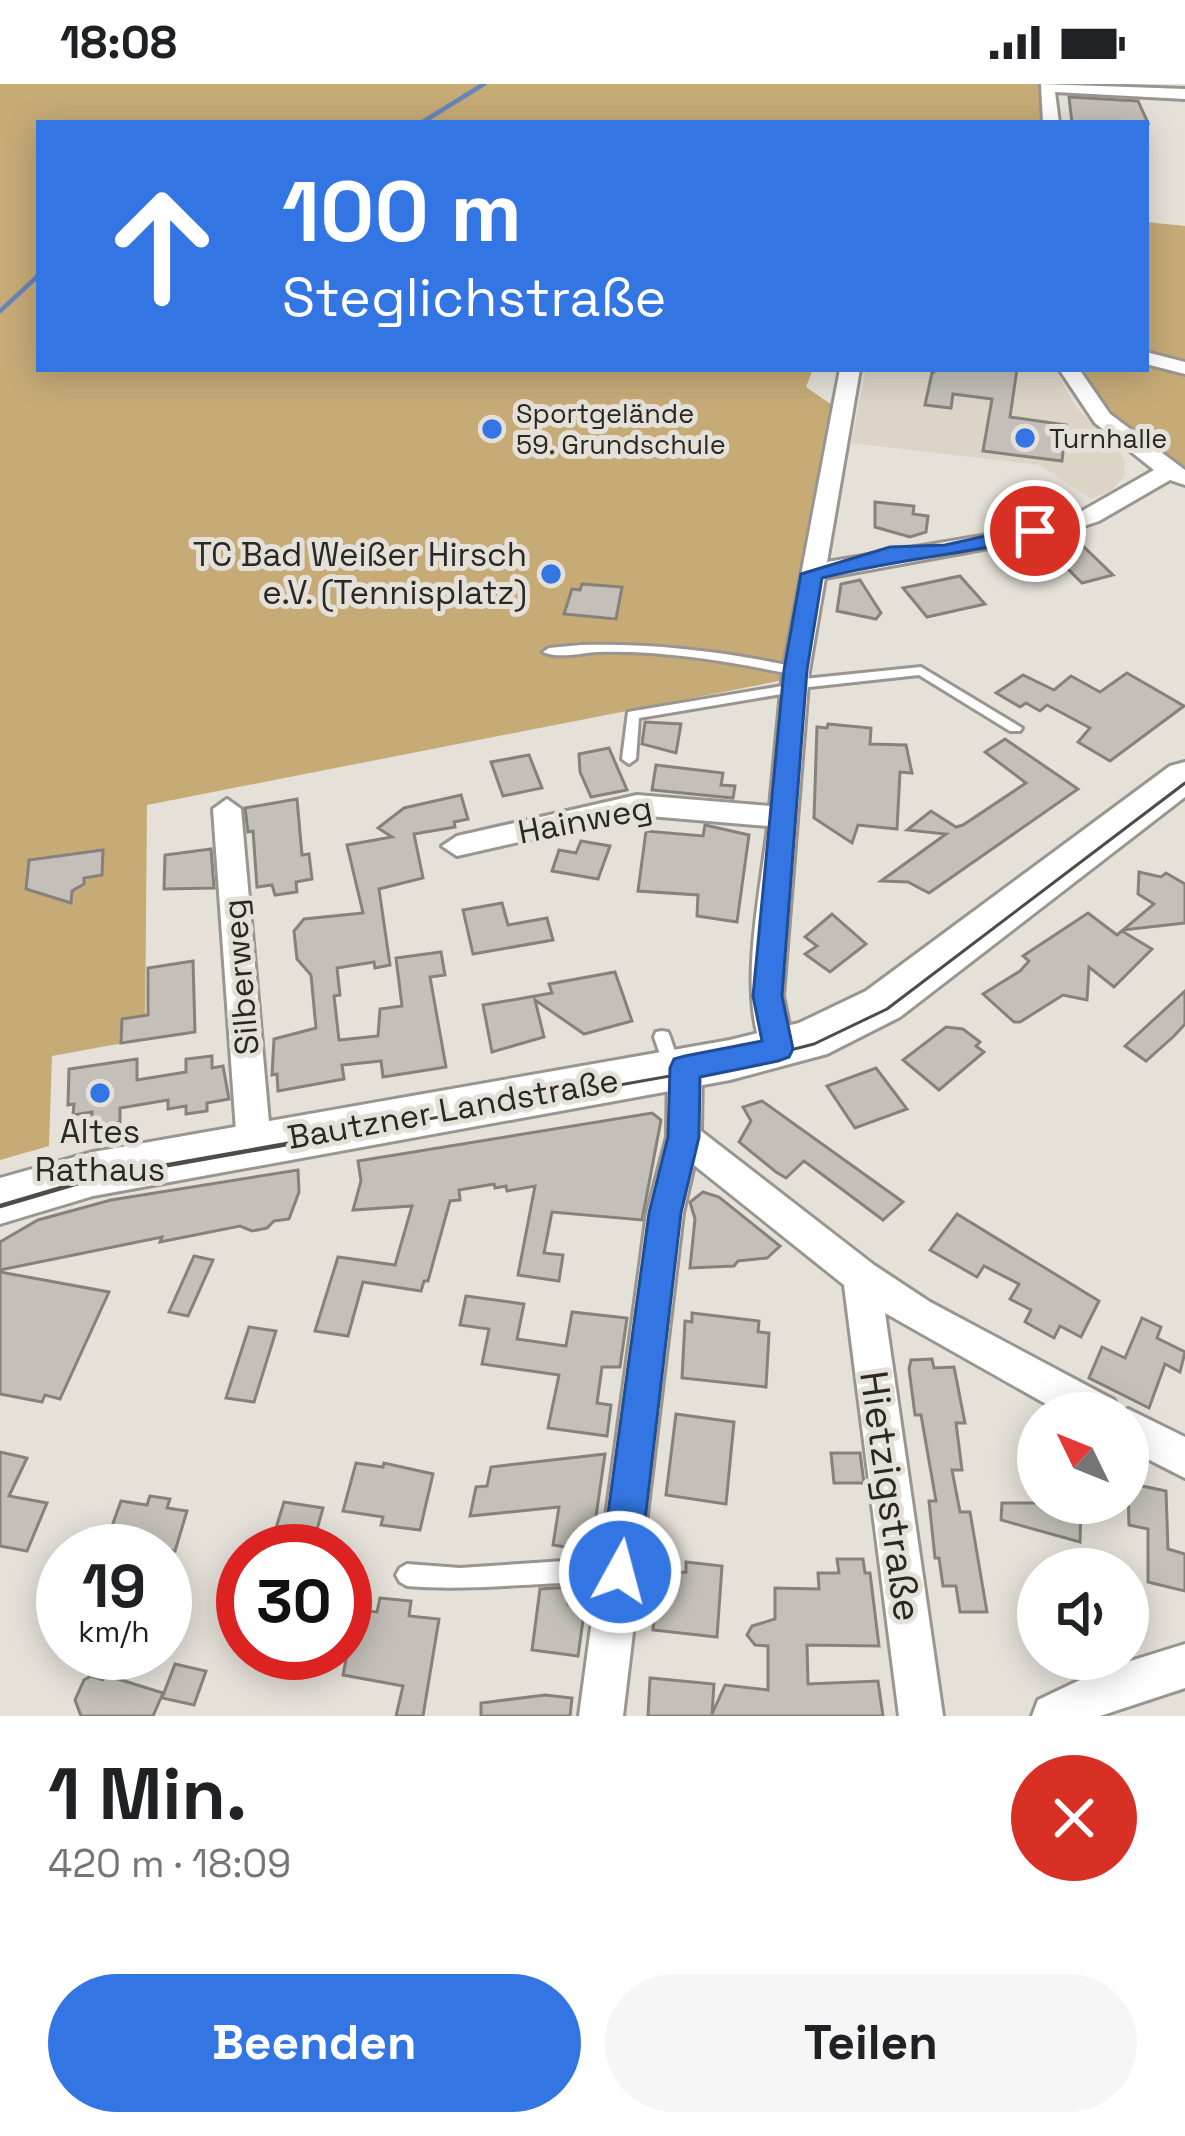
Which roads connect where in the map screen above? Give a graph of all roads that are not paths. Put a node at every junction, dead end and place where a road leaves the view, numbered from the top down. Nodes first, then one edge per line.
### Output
1 (1047, 87) edge
2 (1185, 94) edge
3 (1051, 120) edge
4 (1149, 359) edge
5 (1185, 368) edge
6 (849, 372) edge
7 (1071, 372) edge
8 (1177, 475) edge
9 (812, 574) junction
10 (549, 652) dead end
11 (795, 681) junction
12 (1015, 728) dead end
13 (629, 759) dead end
14 (1185, 776) edge
15 (227, 809) dead end
16 (785, 817) junction
17 (457, 846) dead end
18 (778, 1049) junction
19 (674, 1058) junction
20 (684, 1137) junction
21 (254, 1144) junction
22 (0, 1201) edge
23 (861, 1276) junction
24 (1061, 1392) edge
25 (1149, 1439) edge
26 (1185, 1458) edge
27 (620, 1572) junction
28 (407, 1575) dead end
29 (1185, 1666) edge
30 (601, 1716) edge
31 (921, 1716) edge
32 (1054, 1716) edge

1 - 2 street
1 - 3 street
4 - 5 street
6 - 9 street
7 - 8 street
8 - 9 street
9 - 11 street
10 - 11 lane
11 - 12 lane
11 - 13 lane
11 - 16 street
14 - 18 main road, Bautzner Landstraße
15 - 21 street, Silberweg
16 - 17 street, Hainweg
16 - 18 street
18 - 19 main road, Bautzner Landstraße
19 - 20 street
19 - 21 main road, Bautzner Landstraße
20 - 23 street
20 - 27 street
21 - 22 main road, Bautzner Landstraße
23 - 24 street
23 - 31 street, Hietzigstraße
25 - 26 street
27 - 28 lane
27 - 30 street
29 - 32 street

